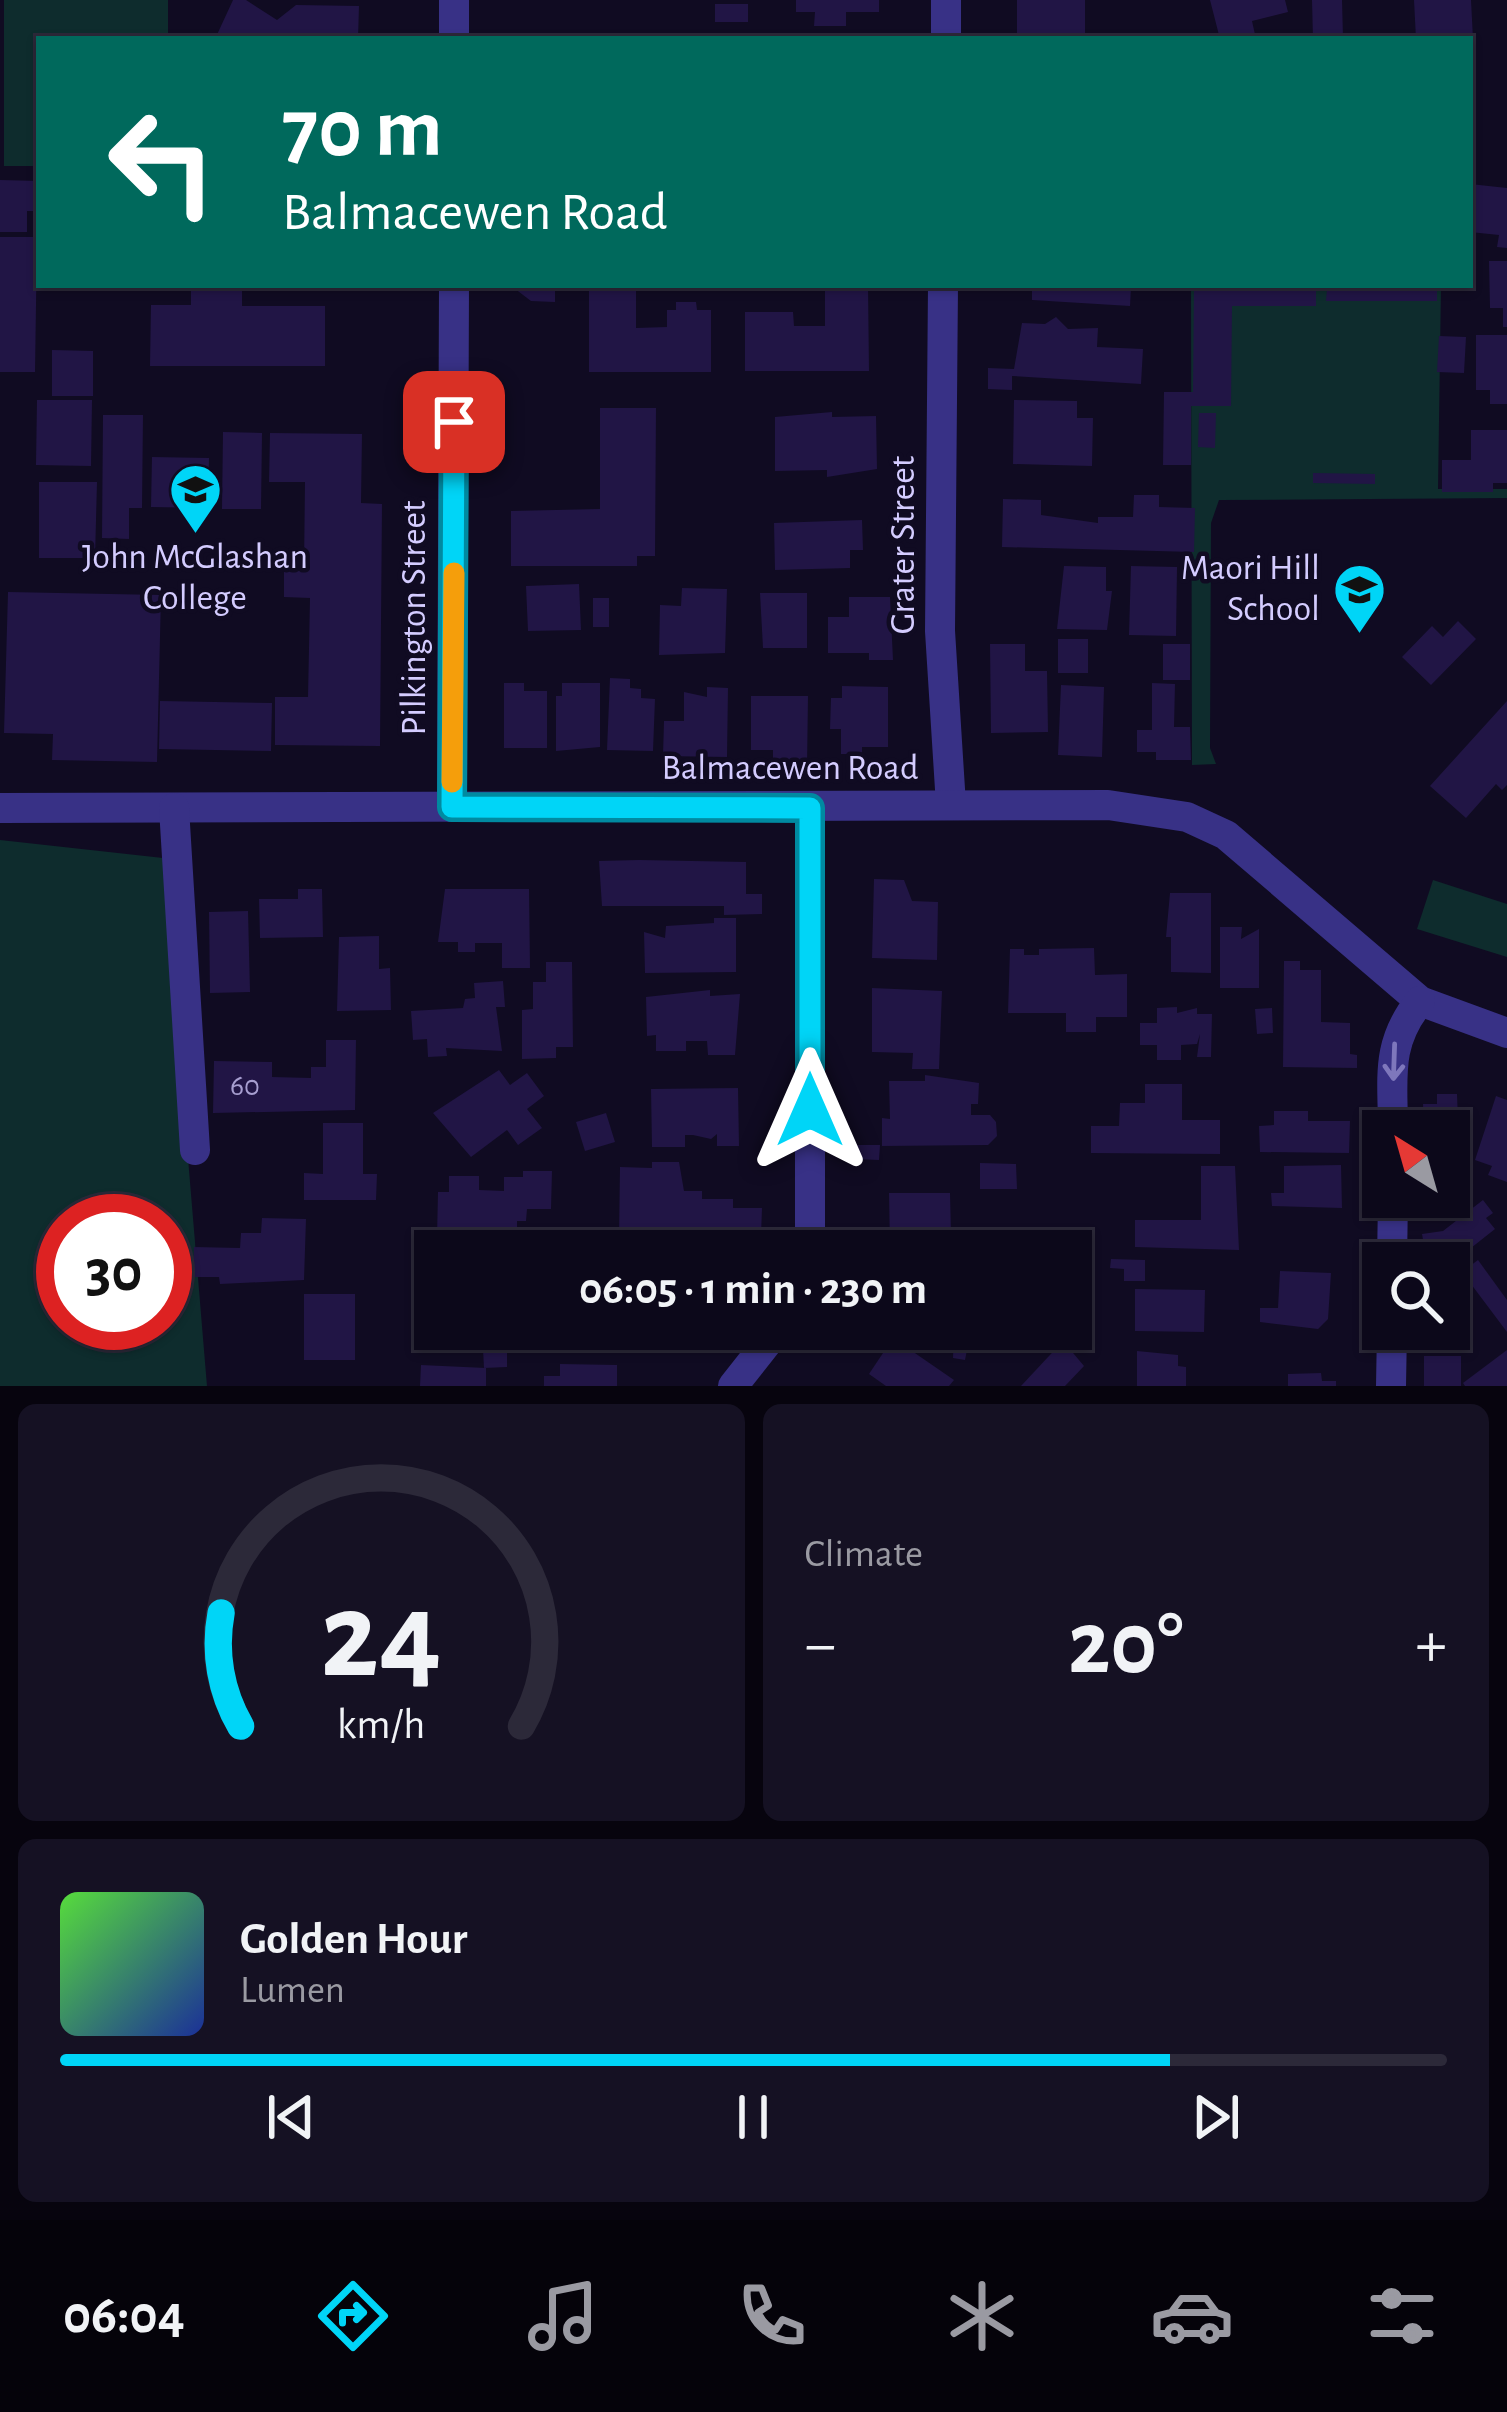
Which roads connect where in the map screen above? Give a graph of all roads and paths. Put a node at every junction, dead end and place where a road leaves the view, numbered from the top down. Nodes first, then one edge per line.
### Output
1 (454, 0) edge
2 (946, 0) edge
3 (454, 36) edge
4 (946, 36) edge
5 (454, 288) edge
6 (943, 288) edge
7 (952, 806) junction
8 (452, 807) junction
9 (0, 808) edge
10 (174, 808) junction
11 (810, 808) junction
12 (1420, 1001) junction
13 (1507, 1033) edge
14 (1393, 1110) edge
15 (195, 1150) dead end
16 (810, 1230) edge
17 (762, 1350) edge
18 (1392, 1350) edge
19 (734, 1386) edge
20 (1391, 1386) edge

1 - 3 street
2 - 4 street
5 - 8 street, Pilkington Street
6 - 7 street, Grater Street
7 - 11 street, Balmacewen Road
7 - 12 street, Balmacewen Road
8 - 10 street, Balmacewen Road
8 - 11 street, Balmacewen Road
9 - 10 street, Balmacewen Road
10 - 15 street
11 - 16 street
12 - 13 street, Balmacewen Road
12 -> 14 street
17 - 19 street
18 - 20 street

